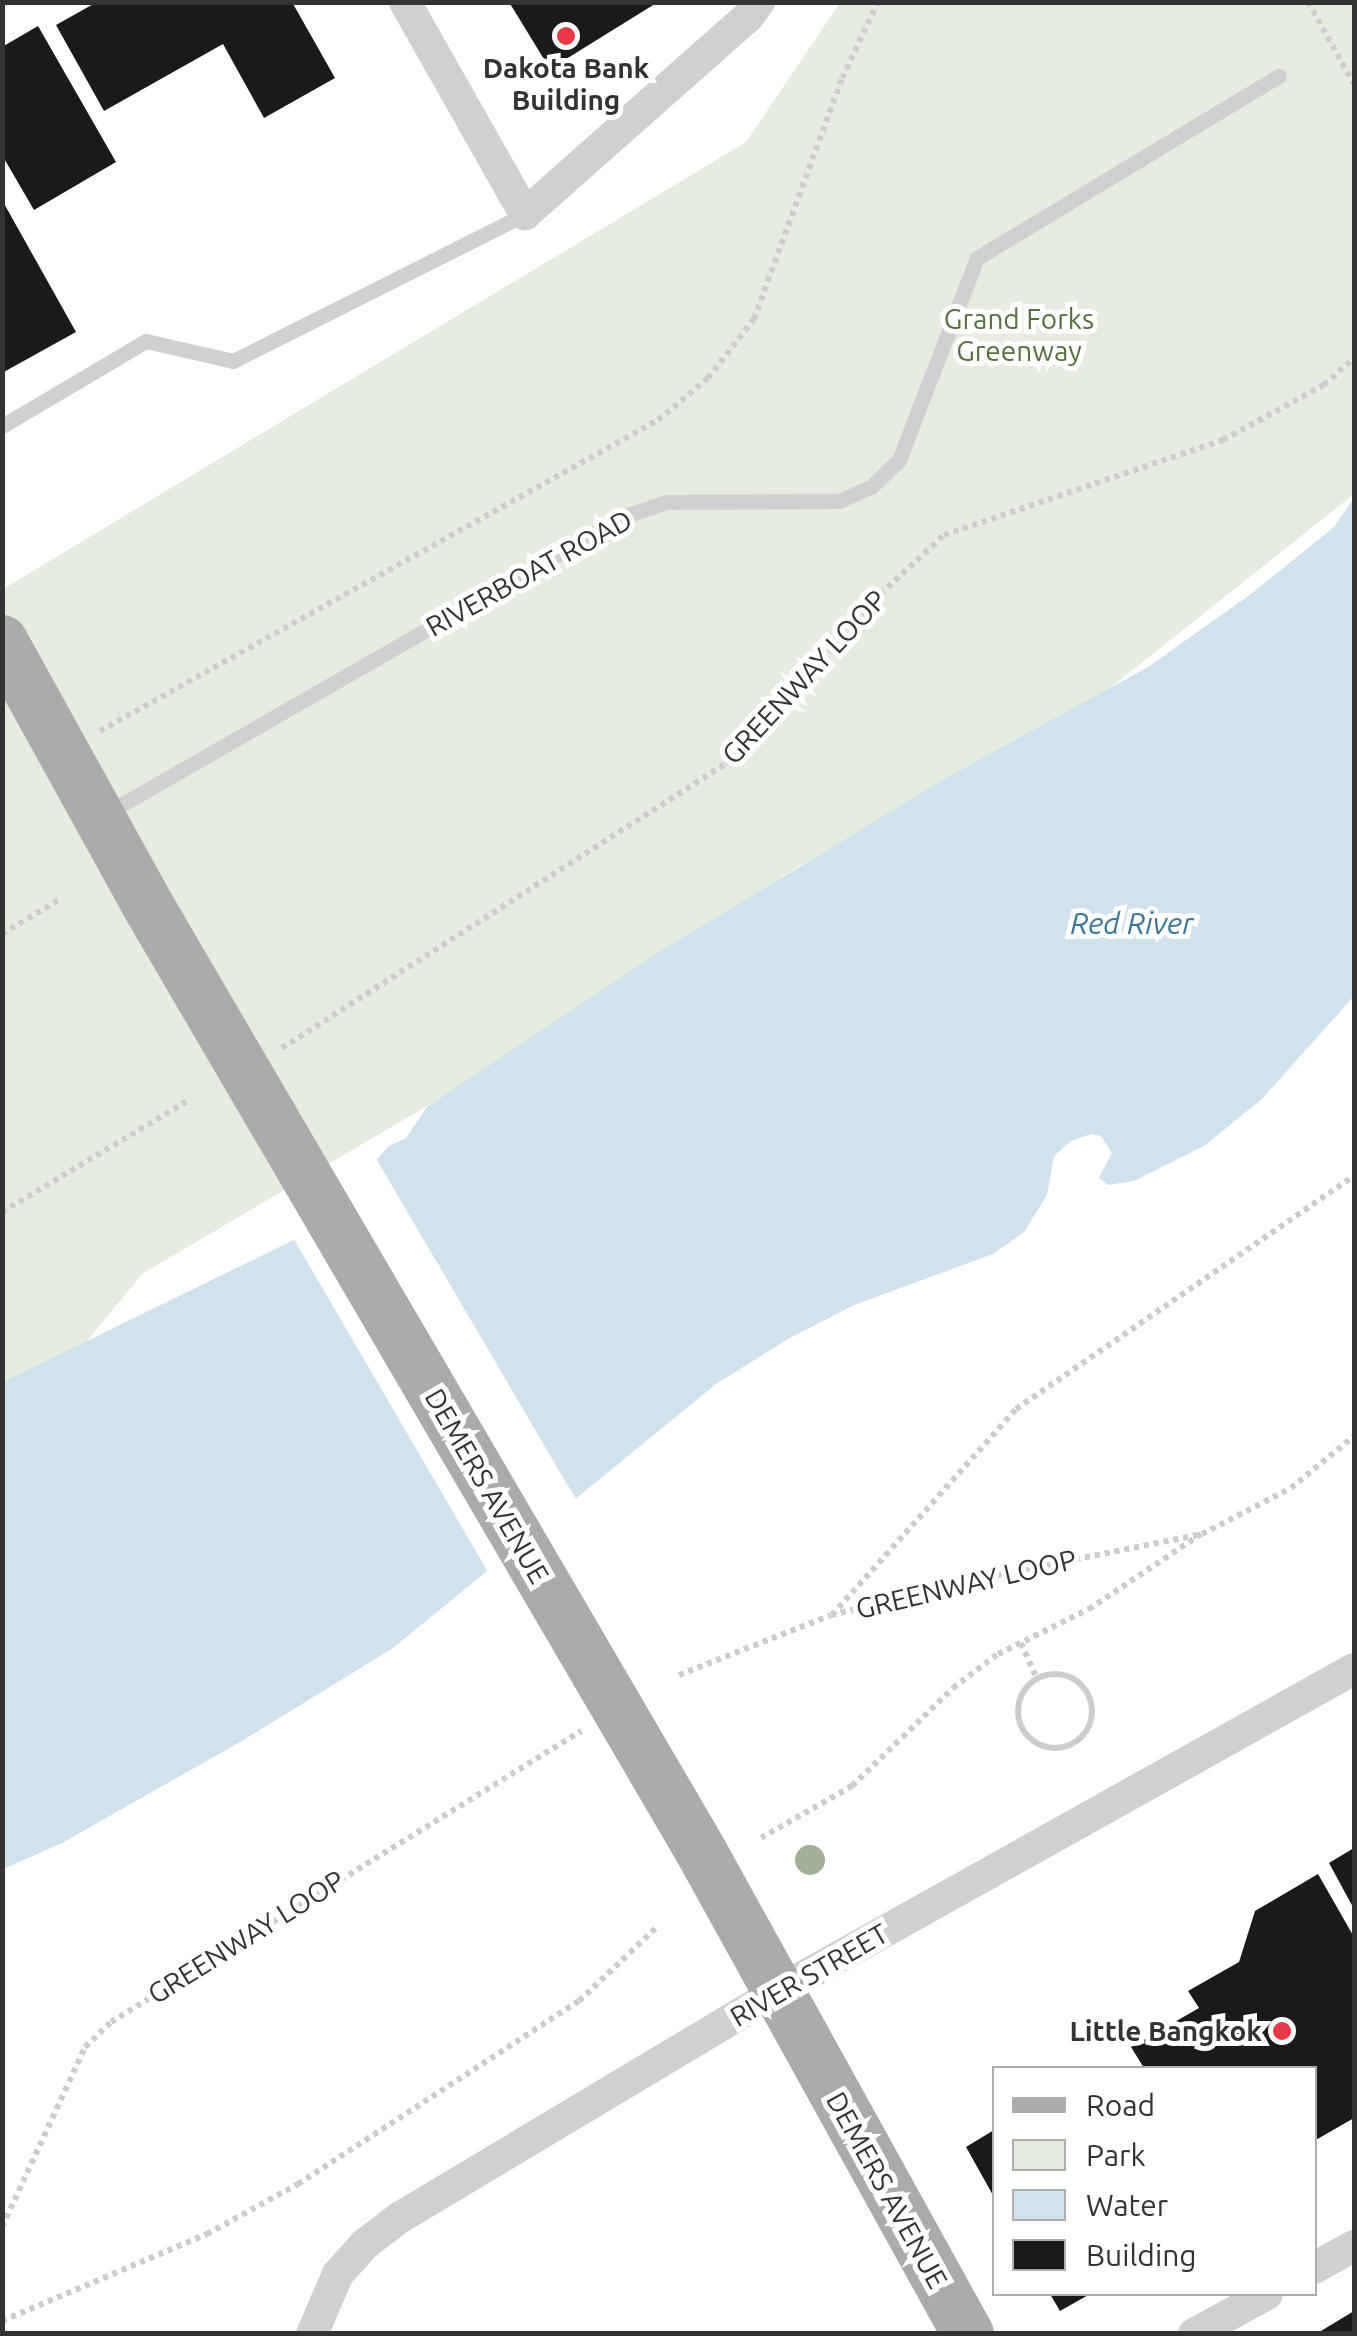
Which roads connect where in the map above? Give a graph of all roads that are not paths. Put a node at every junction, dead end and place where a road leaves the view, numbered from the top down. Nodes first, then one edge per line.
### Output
1 (404, 2) edge
2 (759, 2) edge
3 (1279, 76) dead end
4 (524, 214) junction
5 (2, 426) edge
6 (2, 641) edge
7 (102, 816) junction
8 (1354, 1669) edge
9 (776, 1992) junction
10 (1354, 2246) edge
11 (1317, 2266) edge
12 (1263, 2296) edge
13 (312, 2334) edge
14 (968, 2334) edge
15 (1194, 2334) edge

1 - 4 street
2 - 4 street
3 - 7 lane, RIVERBOAT ROAD
4 - 5 lane
6 - 7 main road, DEMERS AVENUE
7 - 9 main road, DEMERS AVENUE, bridge
8 - 9 street, RIVER STREET
9 - 13 street, RIVER STREET
9 - 14 main road, DEMERS AVENUE
10 - 11 street
12 - 15 street

